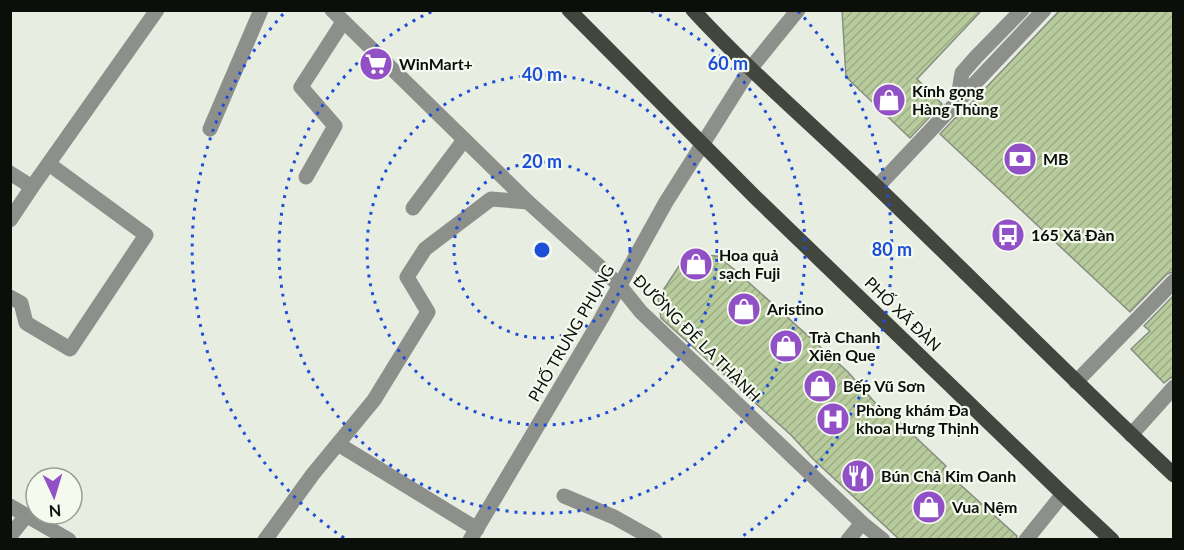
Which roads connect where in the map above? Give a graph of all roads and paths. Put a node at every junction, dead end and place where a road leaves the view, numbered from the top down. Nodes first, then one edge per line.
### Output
1 (157, 10) edge
2 (261, 10) edge
3 (332, 10) edge
4 (569, 10) edge
5 (693, 10) edge
6 (798, 10) edge
7 (1022, 10) edge
8 (1044, 10) edge
9 (343, 22) junction
10 (750, 69) junction
11 (957, 104) junction
12 (210, 129) dead end
13 (464, 140) junction
14 (703, 144) junction
15 (49, 164) junction
16 (10, 173) edge
17 (306, 177) dead end
18 (32, 187) junction
19 (877, 187) junction
20 (528, 202) junction
21 (413, 208) dead end
22 (10, 220) edge
23 (1173, 280) edge
24 (620, 286) junction
25 (10, 297) edge
26 (1076, 382) junction
27 (1173, 387) edge
28 (1131, 435) junction
29 (338, 444) junction
30 (1173, 475) edge
31 (1063, 494) junction
32 (564, 496) dead end
33 (10, 506) edge
34 (24, 515) edge
35 (24, 518) edge
36 (862, 522) junction
37 (44, 526) edge
38 (474, 534) edge
39 (10, 536) edge
40 (69, 540) edge
41 (265, 540) edge
42 (655, 540) edge
43 (848, 540) edge
44 (883, 540) edge
45 (1026, 540) edge
46 (1112, 540) edge

1 - 15 street
2 - 12 street
3 - 9 street, ĐƯỜNG ĐÊ LA THÀNH
4 - 14 main road, PHỐ XÃ ĐÀN
5 - 10 main road
6 - 10 street, PHỐ TRUNG PHỤNG
7 - 11 street
8 - 11 street
9 - 13 street, ĐƯỜNG ĐÊ LA THÀNH
9 - 17 street
10 - 14 street, PHỐ TRUNG PHỤNG
10 - 19 main road
11 - 19 street
13 - 20 street, ĐƯỜNG ĐÊ LA THÀNH
13 - 21 street
14 - 24 street, PHỐ TRUNG PHỤNG
14 - 31 main road, PHỐ XÃ ĐÀN
15 - 18 street
15 - 25 street
16 - 18 street
18 - 22 street
19 - 26 main road
20 - 24 street, ĐƯỜNG ĐÊ LA THÀNH
20 - 29 street
23 - 26 street
24 - 36 street, ĐƯỜNG ĐÊ LA THÀNH
24 - 38 street, PHỐ TRUNG PHỤNG
26 - 28 main road
27 - 28 street
28 - 30 main road
29 - 38 street
29 - 41 street
31 - 45 street
31 - 46 main road, PHỐ XÃ ĐÀN
32 - 42 street
33 - 34 street
35 - 39 street
36 - 43 street
36 - 44 street, ĐƯỜNG ĐÊ LA THÀNH
37 - 40 street

